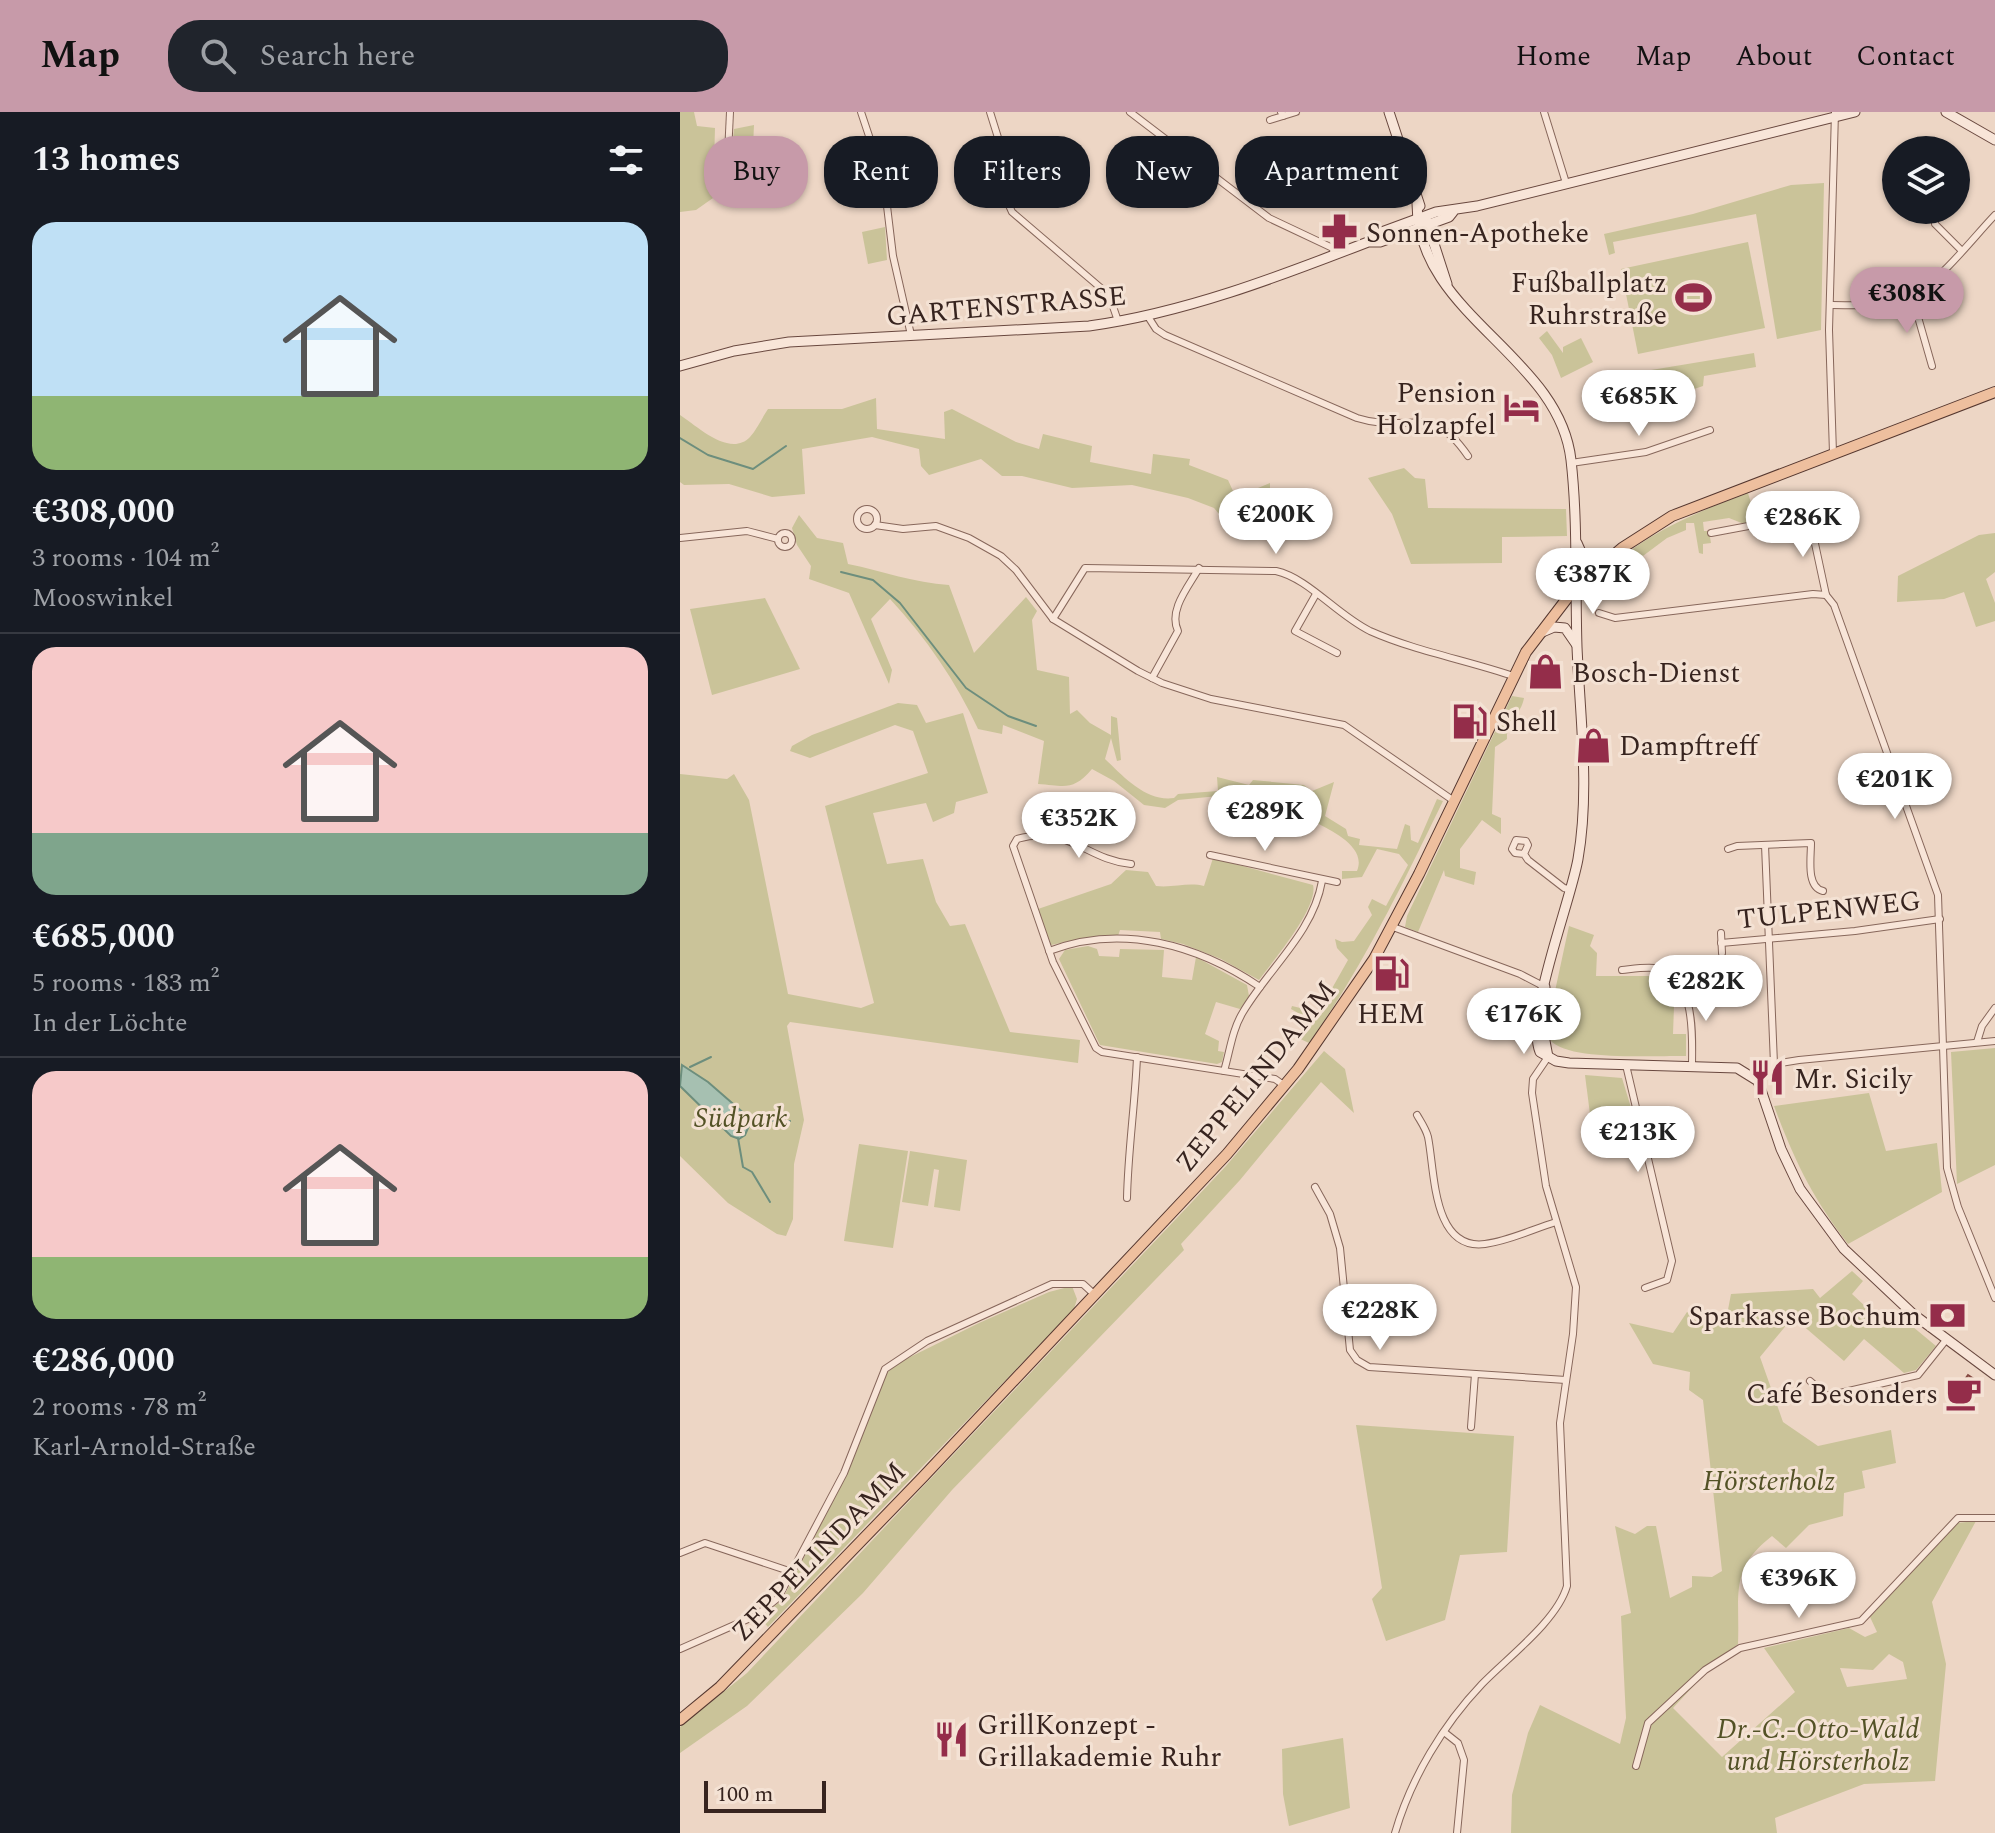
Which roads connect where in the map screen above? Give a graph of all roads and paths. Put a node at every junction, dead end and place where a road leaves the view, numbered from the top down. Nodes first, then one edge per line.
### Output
1 (730, 112) edge
2 (861, 112) edge
3 (990, 112) edge
4 (1130, 112) edge
5 (1296, 112) edge
6 (1389, 112) edge
7 (1544, 112) edge
8 (1855, 112) edge
9 (1946, 112) edge
10 (1282, 114) edge
11 (1835, 114) edge
12 (1270, 120) dead end
13 (729, 136) edge
14 (1995, 140) edge
15 (1566, 183) junction
16 (1995, 215) edge
17 (1422, 221) junction
18 (1935, 224) edge
19 (1316, 241) junction
20 (1961, 250) junction
21 (1341, 252) junction
22 (1318, 261) junction
23 (1912, 296) junction
24 (1832, 305) junction
25 (1147, 315) junction
26 (1118, 321) junction
27 (911, 335) junction
28 (680, 366) edge
29 (1932, 366) dead end
30 (1995, 392) edge
31 (1710, 430) dead end
32 (1833, 453) junction
33 (1468, 456) dead end
34 (1571, 463) junction
35 (875, 525) dead end
36 (1711, 533) dead end
37 (680, 538) edge
38 (778, 539) dead end
39 (1575, 540) junction
40 (1614, 555) junction
41 (1199, 568) junction
42 (1575, 588) junction
43 (1316, 594) junction
44 (1826, 595) junction
45 (1599, 613) dead end
46 (1053, 619) junction
47 (1537, 634) junction
48 (1577, 646) junction
49 (1337, 653) dead end
50 (1513, 676) junction
51 (1152, 678) junction
52 (1454, 801) junction
53 (1765, 845) junction
54 (1728, 849) dead end
55 (1524, 854) dead end
56 (1210, 855) dead end
57 (1131, 864) dead end
58 (1322, 881) junction
59 (1337, 882) dead end
60 (1571, 890) junction
61 (1823, 891) dead end
62 (1940, 919) junction
63 (1393, 927) junction
64 (1721, 933) dead end
65 (1769, 940) junction
66 (1721, 943) junction
67 (1049, 951) junction
68 (1722, 953) dead end
69 (1622, 970) dead end
70 (1260, 987) junction
71 (1545, 987) junction
72 (1995, 1008) edge
73 (1995, 1041) edge
74 (1977, 1042) junction
75 (1943, 1045) junction
76 (1137, 1057) junction
77 (1548, 1057) junction
78 (1774, 1064) junction
79 (1626, 1065) junction
80 (1692, 1067) junction
81 (1224, 1071) junction
82 (1753, 1075) junction
83 (1285, 1086) junction
84 (1417, 1115) dead end
85 (1315, 1187) dead end
86 (1127, 1198) dead end
87 (1556, 1222) junction
88 (1645, 1288) dead end
89 (1095, 1295) junction
90 (1995, 1298) edge
91 (1946, 1340) junction
92 (1475, 1374) junction
93 (1995, 1375) edge
94 (1566, 1380) junction
95 (1810, 1381) dead end
96 (1471, 1427) dead end
97 (1995, 1518) edge
98 (680, 1553) edge
99 (792, 1572) junction
100 (680, 1649) edge
101 (680, 1720) edge
102 (1444, 1732) junction
103 (1636, 1766) dead end
104 (1395, 1833) edge
105 (1457, 1833) edge

1 - 13 street
2 - 27 street
3 - 26 street
4 - 19 street
5 - 10 street
6 - 17 street
7 - 15 street
8 - 11 street, GARTENSTRASSE
9 - 14 street
10 - 12 street
11 - 15 street, GARTENSTRASSE
11 - 24 street
15 - 17 street, GARTENSTRASSE
16 - 20 street
17 - 21 street, GARTENSTRASSE
17 - 34 street
18 - 20 street
19 - 21 street
19 - 22 street
20 - 23 street
21 - 22 street, GARTENSTRASSE
22 - 25 street, GARTENSTRASSE
23 - 24 street
23 - 29 street
24 - 32 street
25 - 26 street, GARTENSTRASSE
25 - 33 street
26 - 27 street, GARTENSTRASSE
27 - 28 street, GARTENSTRASSE
30 - 32 main road, ZEPPELINDAMM
31 - 34 street
32 - 40 main road, ZEPPELINDAMM
34 - 39 street
35 - 46 street
36 - 44 street
37 - 38 street
39 - 40 street
39 - 42 street
40 - 42 main road, ZEPPELINDAMM
41 - 43 street
41 - 46 street
41 - 51 street
42 - 47 main road, ZEPPELINDAMM
42 - 48 street
43 - 49 street
43 - 50 street
44 - 45 street
44 - 62 street
46 - 51 street
47 - 48 street
47 - 50 main road, ZEPPELINDAMM
48 - 60 street
50 - 52 main road, ZEPPELINDAMM
51 - 52 street
52 - 63 main road, ZEPPELINDAMM
53 - 54 street
53 - 61 street
53 - 65 street
55 - 60 street
56 - 58 street
57 - 67 street
58 - 59 street
58 - 70 street
60 - 71 street
62 - 65 street, TULPENWEG
62 - 75 street
63 - 71 street
63 - 83 main road, ZEPPELINDAMM
64 - 66 street, TULPENWEG
65 - 66 street, TULPENWEG
65 - 78 street
66 - 68 street, TULPENWEG
67 - 70 street
67 - 76 street
69 - 80 street
70 - 81 street
71 - 77 street
72 - 74 street
73 - 74 street
74 - 75 street
75 - 78 street
75 - 90 street
76 - 81 street
76 - 86 street
77 - 79 street
77 - 87 street
78 - 82 street
79 - 80 street
79 - 88 street
80 - 82 street
81 - 83 street
82 - 91 street
83 - 89 main road, ZEPPELINDAMM
84 - 87 street
85 - 92 street
87 - 94 street
89 - 99 street
89 - 101 main road, ZEPPELINDAMM
91 - 93 street
91 - 95 street
92 - 94 street
92 - 96 street
94 - 102 street
97 - 103 street
98 - 99 street
99 - 100 street
102 - 104 street
102 - 105 street

